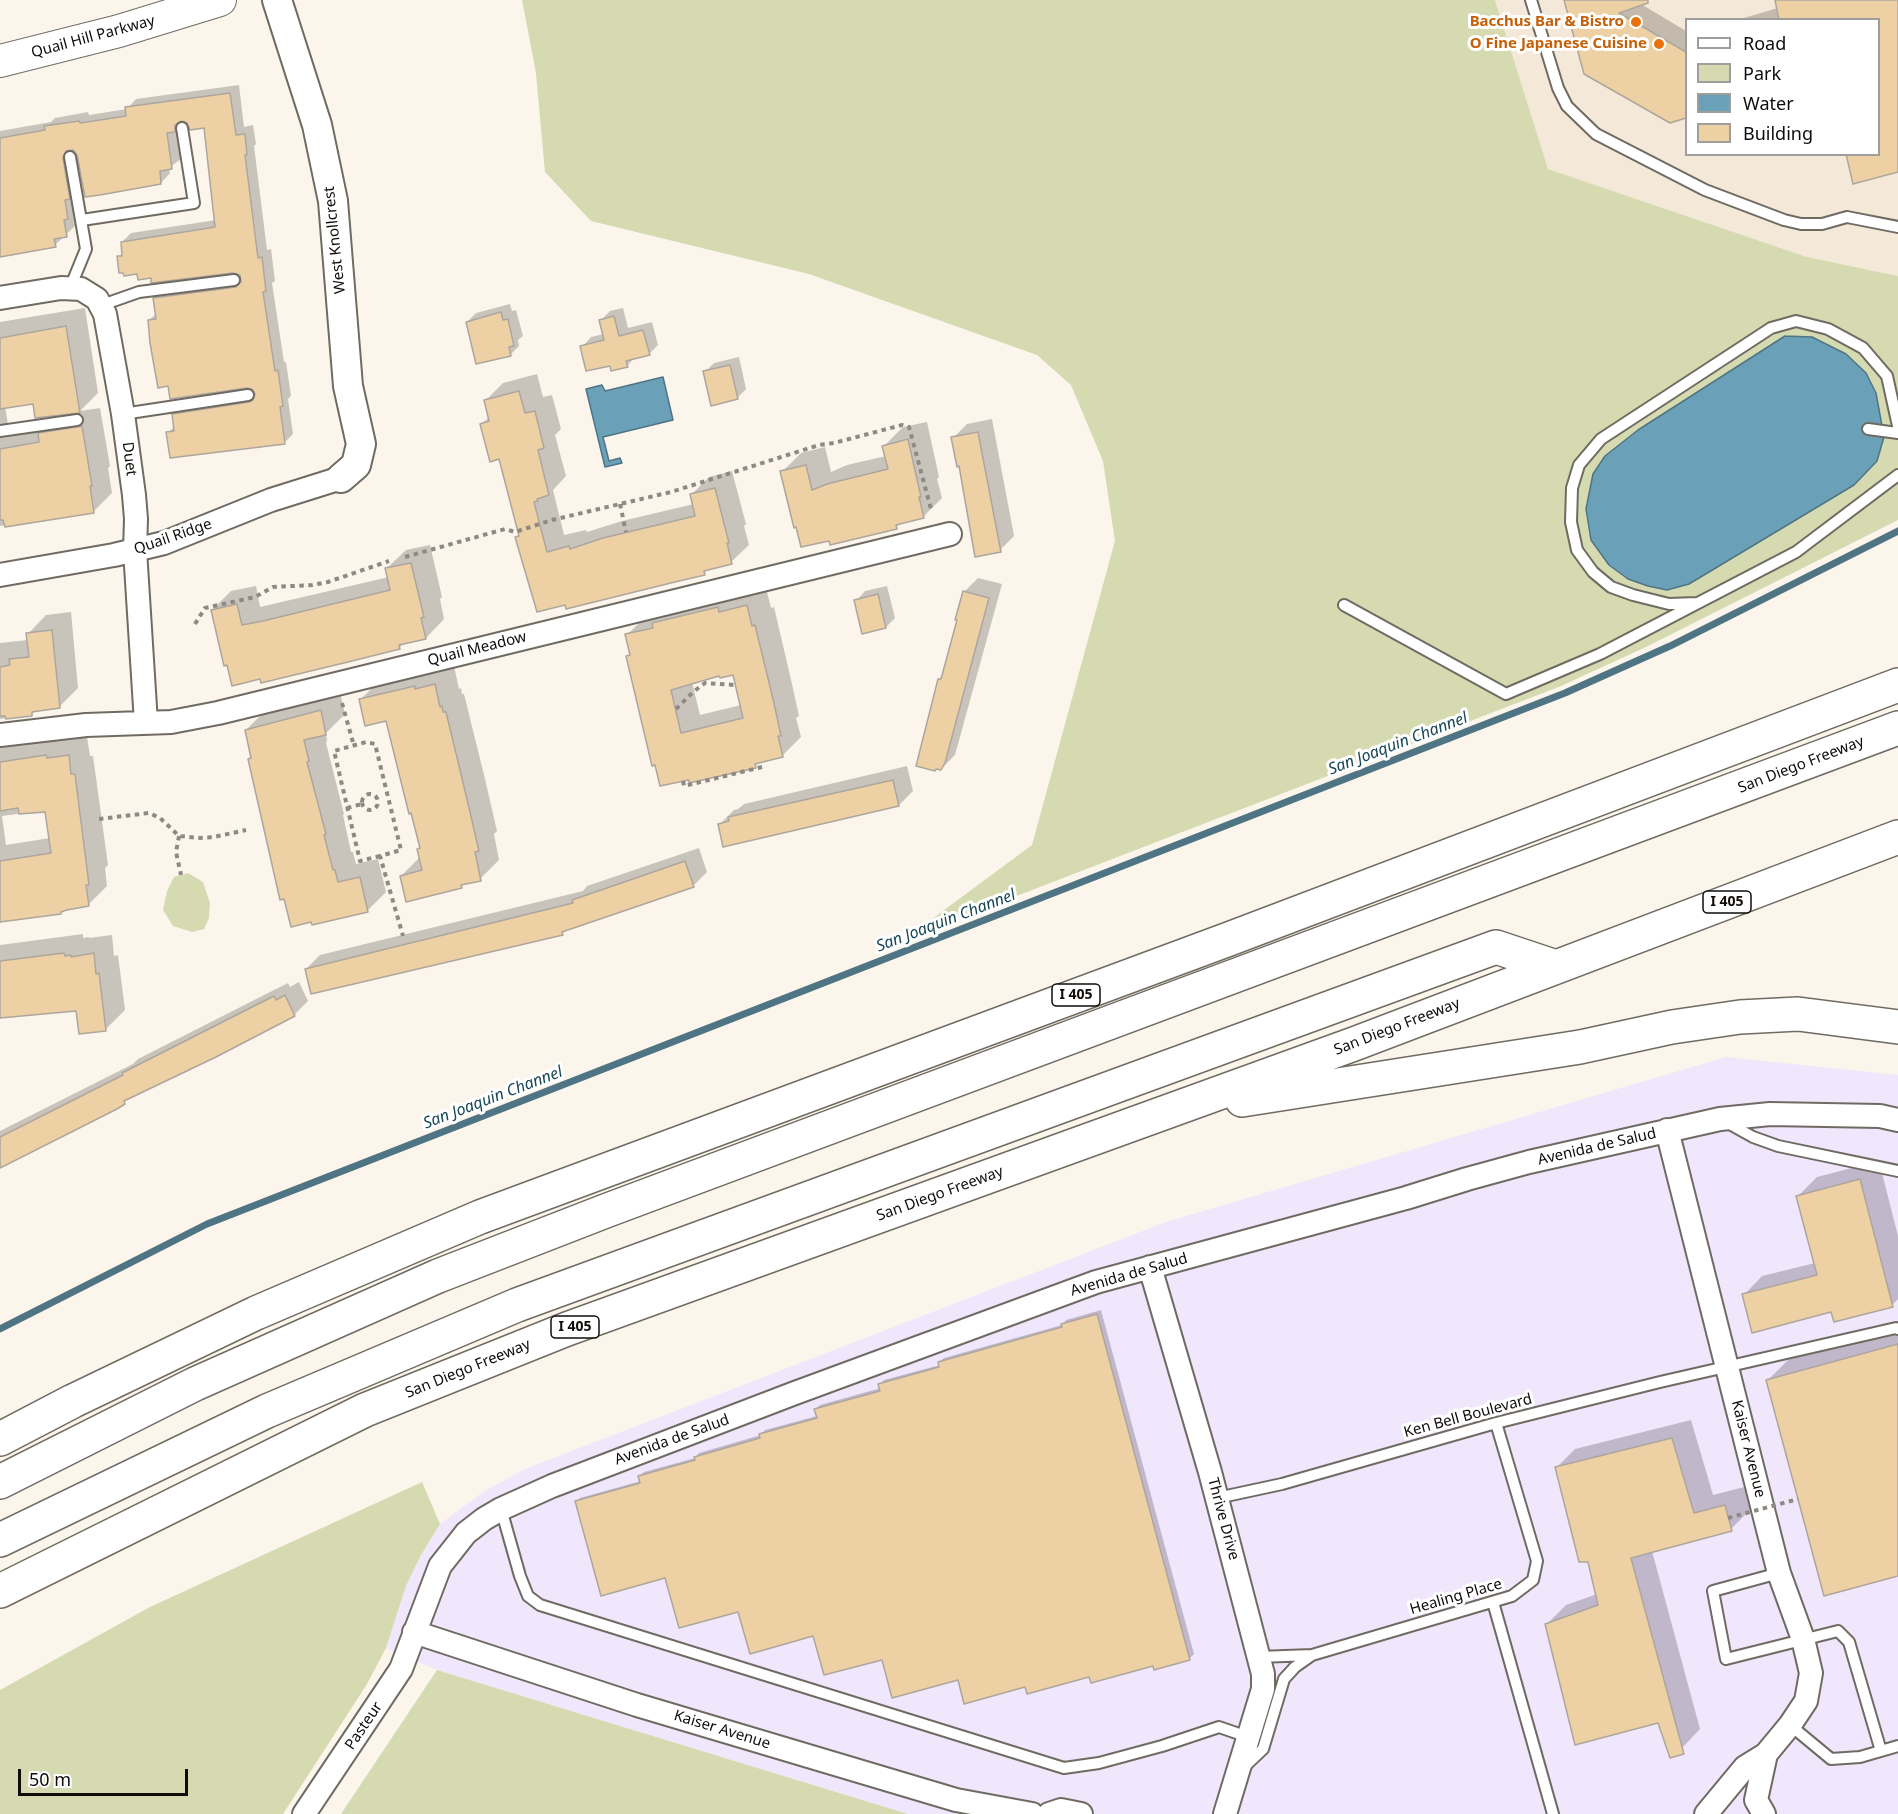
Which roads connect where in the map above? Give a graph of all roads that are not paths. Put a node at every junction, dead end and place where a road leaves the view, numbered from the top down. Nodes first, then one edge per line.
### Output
1 (220, 0) edge
2 (278, 0) edge
3 (1531, 0) edge
4 (0, 61) edge
5 (182, 128) dead end
6 (70, 157) dead end
7 (82, 220) junction
8 (1898, 227) edge
9 (234, 280) dead end
10 (70, 288) junction
11 (0, 298) edge
12 (102, 305) junction
13 (248, 395) dead end
14 (123, 414) junction
15 (77, 420) dead end
16 (1898, 426) edge
17 (1868, 429) dead end
18 (0, 431) edge
19 (1898, 433) edge
20 (1898, 475) edge
21 (341, 478) joint
22 (950, 534) dead end
23 (135, 550) junction
24 (0, 575) edge
25 (1697, 603) junction
26 (1344, 605) dead end
27 (1898, 685) edge
28 (146, 723) junction
29 (1898, 728) edge
30 (0, 735) edge
31 (1898, 837) edge
32 (1556, 967) junction
33 (1898, 1027) edge
34 (1170, 1111) junction
35 (1720, 1119) junction
36 (1898, 1120) edge
37 (1667, 1130) junction
38 (1898, 1171) edge
39 (1150, 1267) junction
40 (1898, 1329) edge
41 (1727, 1368) junction
42 (1496, 1423) junction
43 (0, 1438) edge
44 (0, 1482) edge
45 (1217, 1498) junction
46 (501, 1509) junction
47 (0, 1540) edge
48 (1779, 1573) junction
49 (0, 1591) edge
50 (1493, 1602) junction
51 (414, 1632) junction
52 (1803, 1639) junction
53 (1312, 1654) junction
54 (1258, 1656) junction
55 (1790, 1725) junction
56 (1248, 1737) junction
57 (1898, 1746) edge
58 (1881, 1751) junction
59 (1766, 1754) junction
60 (1238, 1772) junction
61 (304, 1814) edge
62 (1032, 1814) edge
63 (1049, 1814) edge
64 (1081, 1814) edge
65 (1225, 1814) edge
66 (1553, 1814) edge
67 (1706, 1814) edge
68 (1764, 1814) edge

1 - 4 main road, Quail Hill Parkway
2 - 21 street, West Knollcrest
3 - 8 lane
5 - 7 lane
6 - 7 lane
7 - 10 lane
9 - 12 lane
10 - 11 street
10 - 12 street
12 - 14 street, Duet
13 - 14 lane
14 - 23 street, Duet
15 - 18 lane
16 - 25 lane
17 - 19 lane
20 - 25 lane
21 - 23 street, Quail Ridge
22 - 28 street, Quail Meadow
23 - 24 street, Quail Ridge
23 - 28 street, Duet
25 - 26 lane
27 - 43 highway, I 405
28 - 30 street, Quail Meadow
29 - 44 highway, San Diego Freeway
31 - 32 highway, San Diego Freeway / I 405
32 - 34 highway, San Diego Freeway / I 405
32 - 47 highway
33 - 34 highway
34 - 49 highway, San Diego Freeway / I 405
35 - 36 street, Avenida de Salud
35 - 37 street, Avenida de Salud
35 - 38 lane
37 - 39 street, Avenida de Salud
37 - 41 street, Kaiser Avenue
39 - 45 street, Thrive Drive
39 - 46 street, Avenida de Salud
40 - 41 lane, Ken Bell Boulevard
41 - 42 lane, Ken Bell Boulevard
41 - 48 street, Kaiser Avenue
42 - 45 lane, Ken Bell Boulevard
42 - 50 lane, Healing Place
45 - 54 street, Thrive Drive
46 - 51 street, Avenida de Salud
46 - 56 lane
48 - 52 street, Kaiser Avenue
48 - 52 lane
50 - 53 lane, Healing Place
50 - 66 lane
51 - 61 street, Pasteur
51 - 62 street, Kaiser Avenue
52 - 55 street, Kaiser Avenue
52 - 58 lane
53 - 54 lane, Healing Place
53 - 60 lane
54 - 56 street, Thrive Drive
55 - 58 lane
55 - 59 street, Kaiser Avenue
56 - 60 street, Thrive Drive
57 - 58 lane
59 - 67 street, Kaiser Avenue
59 - 68 street, Kaiser Avenue
60 - 65 street, Thrive Drive
63 - 64 street

